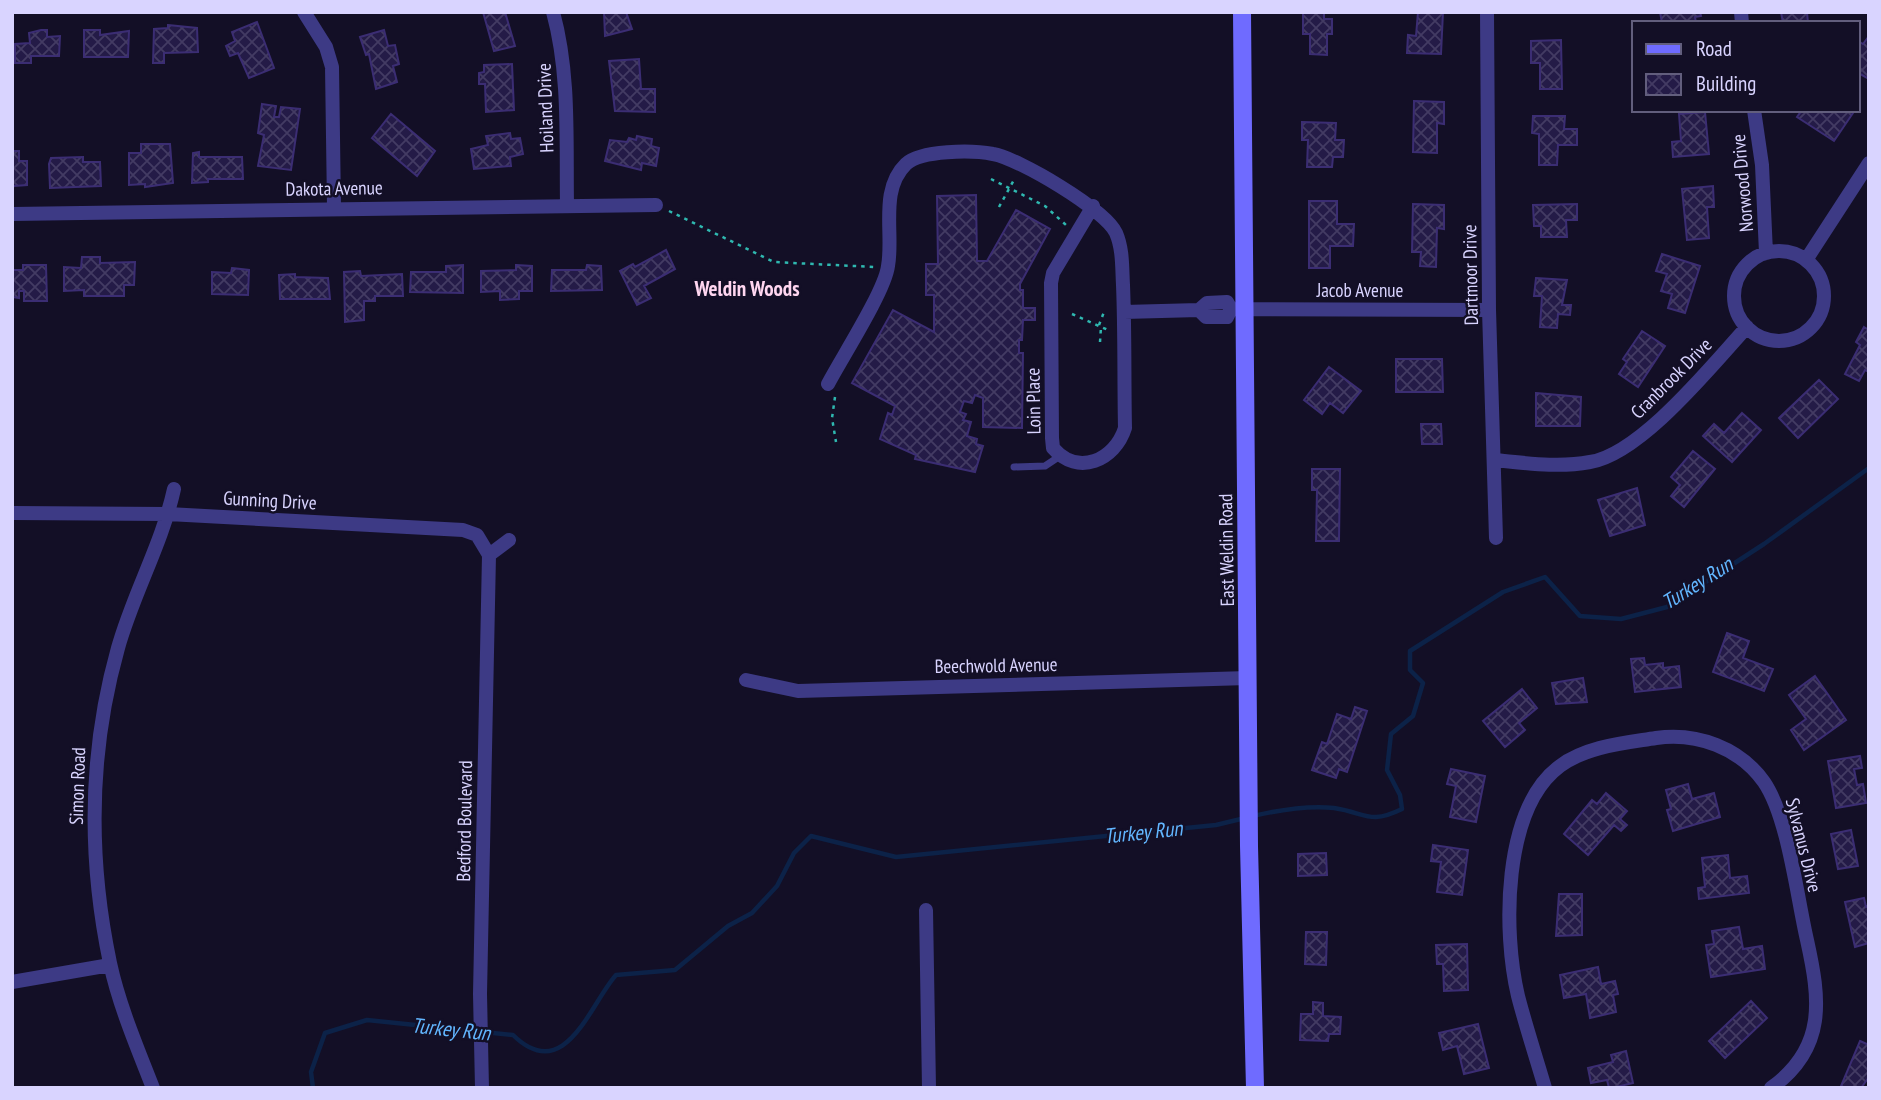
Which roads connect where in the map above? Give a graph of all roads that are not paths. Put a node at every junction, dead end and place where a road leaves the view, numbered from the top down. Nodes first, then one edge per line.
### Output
1 (304, 12) edge
2 (553, 12) edge
3 (1242, 12) edge
4 (1487, 12) edge
5 (1754, 112) edge
6 (1869, 163) edge
7 (567, 204) junction
8 (656, 205) road end
9 (1093, 206) junction
10 (334, 207) junction
11 (12, 214) edge
12 (1766, 253) junction
13 (1806, 260) junction
14 (1238, 309) junction
15 (1489, 310) junction
16 (1124, 312) junction
17 (1747, 327) junction
18 (832, 388) road end
19 (1060, 456) junction
20 (1494, 460) junction
21 (1014, 467) dead end
22 (174, 489) dead end
23 (12, 513) edge
24 (168, 514) junction
25 (1496, 538) dead end
26 (509, 540) dead end
27 (489, 555) junction
28 (1248, 678) junction
29 (746, 680) dead end
30 (926, 910) dead end
31 (110, 965) junction
32 (12, 982) edge
33 (153, 1088) edge
34 (482, 1088) edge
35 (929, 1088) edge
36 (1255, 1088) edge
37 (1545, 1088) edge
38 (1772, 1088) edge

1 - 10 street
2 - 7 street, Hoiland Drive
3 - 14 street, East Weldin Road
4 - 15 street, Dartmoor Drive
5 - 12 street, Norwood Drive
6 - 13 street
7 - 8 street, Dakota Avenue
7 - 10 street, Dakota Avenue
9 - 16 street, Loin Place
9 - 18 street, Loin Place
9 - 19 street, Loin Place
10 - 11 street, Dakota Avenue
12 - 13 street
12 - 17 street
13 - 17 street
14 - 15 street, Jacob Avenue
14 - 16 street, Jacob Avenue
14 - 28 street, East Weldin Road
15 - 20 street, Dartmoor Drive
16 - 19 street, Loin Place
17 - 20 street, Cranbrook Drive
19 - 21 lane
20 - 25 street, Dartmoor Drive
22 - 24 street, Simon Road
23 - 24 street, Gunning Drive
24 - 27 street, Gunning Drive
24 - 31 street, Simon Road
26 - 27 street
27 - 34 street, Bedford Boulevard
28 - 29 street, Beechwold Avenue
28 - 36 street, East Weldin Road
30 - 35 street
31 - 32 street
31 - 33 street, Simon Road
37 - 38 street, Sylvanus Drive

